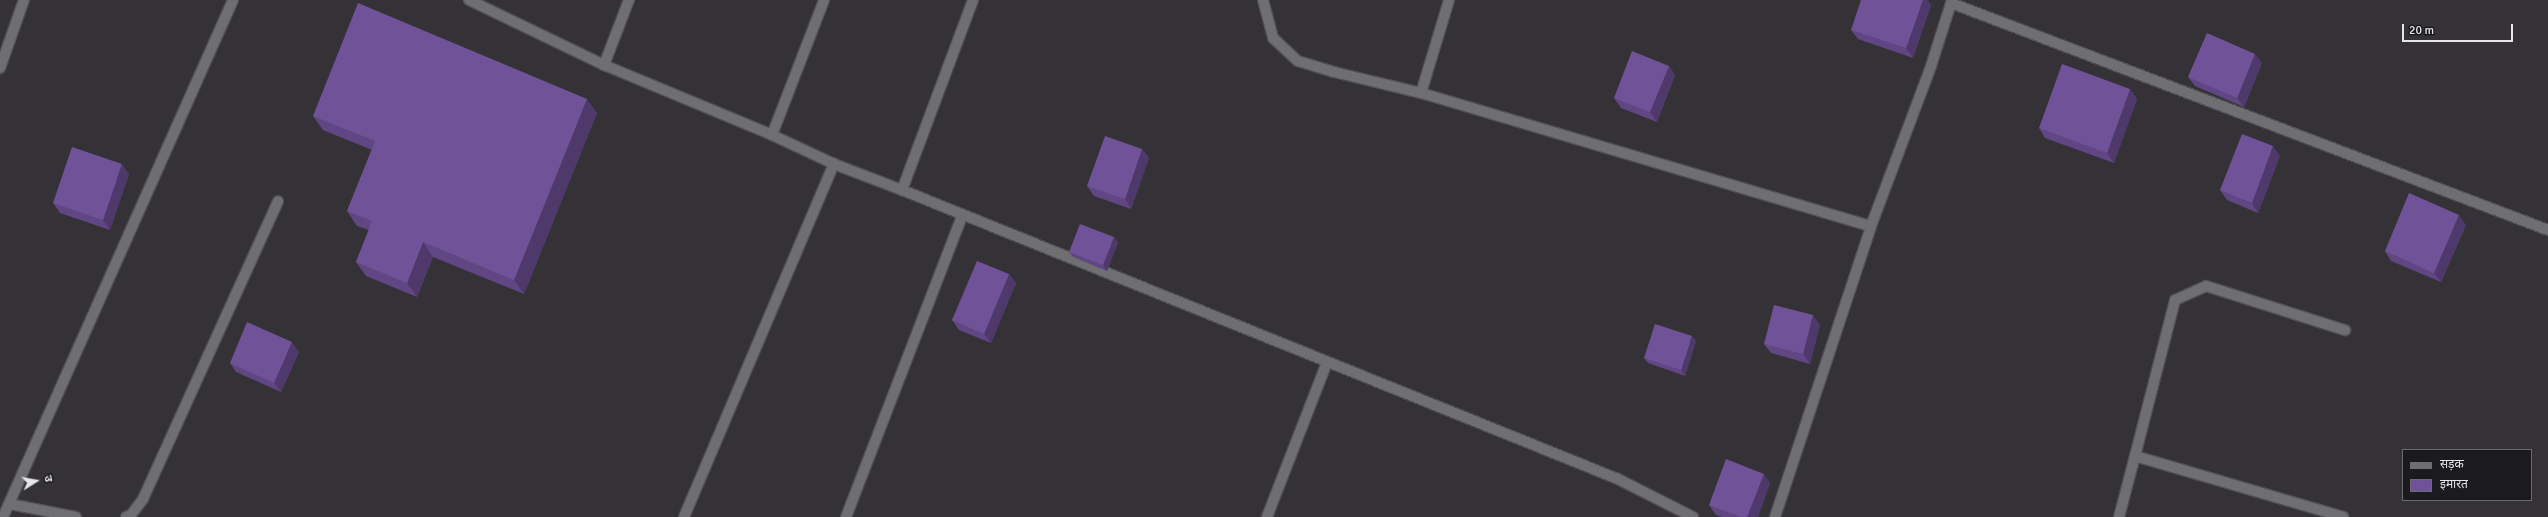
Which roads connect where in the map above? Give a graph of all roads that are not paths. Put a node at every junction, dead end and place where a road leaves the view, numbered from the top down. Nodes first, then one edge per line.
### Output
1 (24, 0) edge
2 (233, 0) edge
3 (469, 0) edge
4 (629, 0) edge
5 (824, 0) edge
6 (973, 0) edge
7 (1263, 0) edge
8 (1448, 0) edge
9 (481, 2) edge
10 (1952, 2) edge
11 (604, 65) junction
12 (0, 68) edge
13 (1421, 93) junction
14 (772, 135) junction
15 (834, 164) junction
16 (902, 190) junction
17 (278, 201) dead end
18 (962, 216) junction
19 (1871, 226) junction
20 (2548, 230) edge
21 (2345, 330) dead end
22 (1327, 362) junction
23 (2135, 456) junction
24 (10, 504) junction
25 (4, 517) edge
26 (76, 517) edge
27 (126, 517) edge
28 (684, 517) edge
29 (846, 517) edge
30 (1266, 517) edge
31 (1693, 517) edge
32 (1775, 517) edge
33 (2120, 517) edge
34 (2343, 517) edge

1 - 12 street
2 - 24 street
3 - 9 street
4 - 11 street
5 - 14 street
6 - 16 street
7 - 13 street
8 - 13 street
9 - 11 street
10 - 19 street
10 - 20 street
11 - 14 street
13 - 19 street
14 - 15 street
15 - 16 street
15 - 28 street
16 - 18 street
17 - 27 street
18 - 22 street
18 - 29 street
19 - 32 street
21 - 23 street
22 - 30 street
22 - 31 street
23 - 33 street
23 - 34 street
24 - 25 street
24 - 26 street

